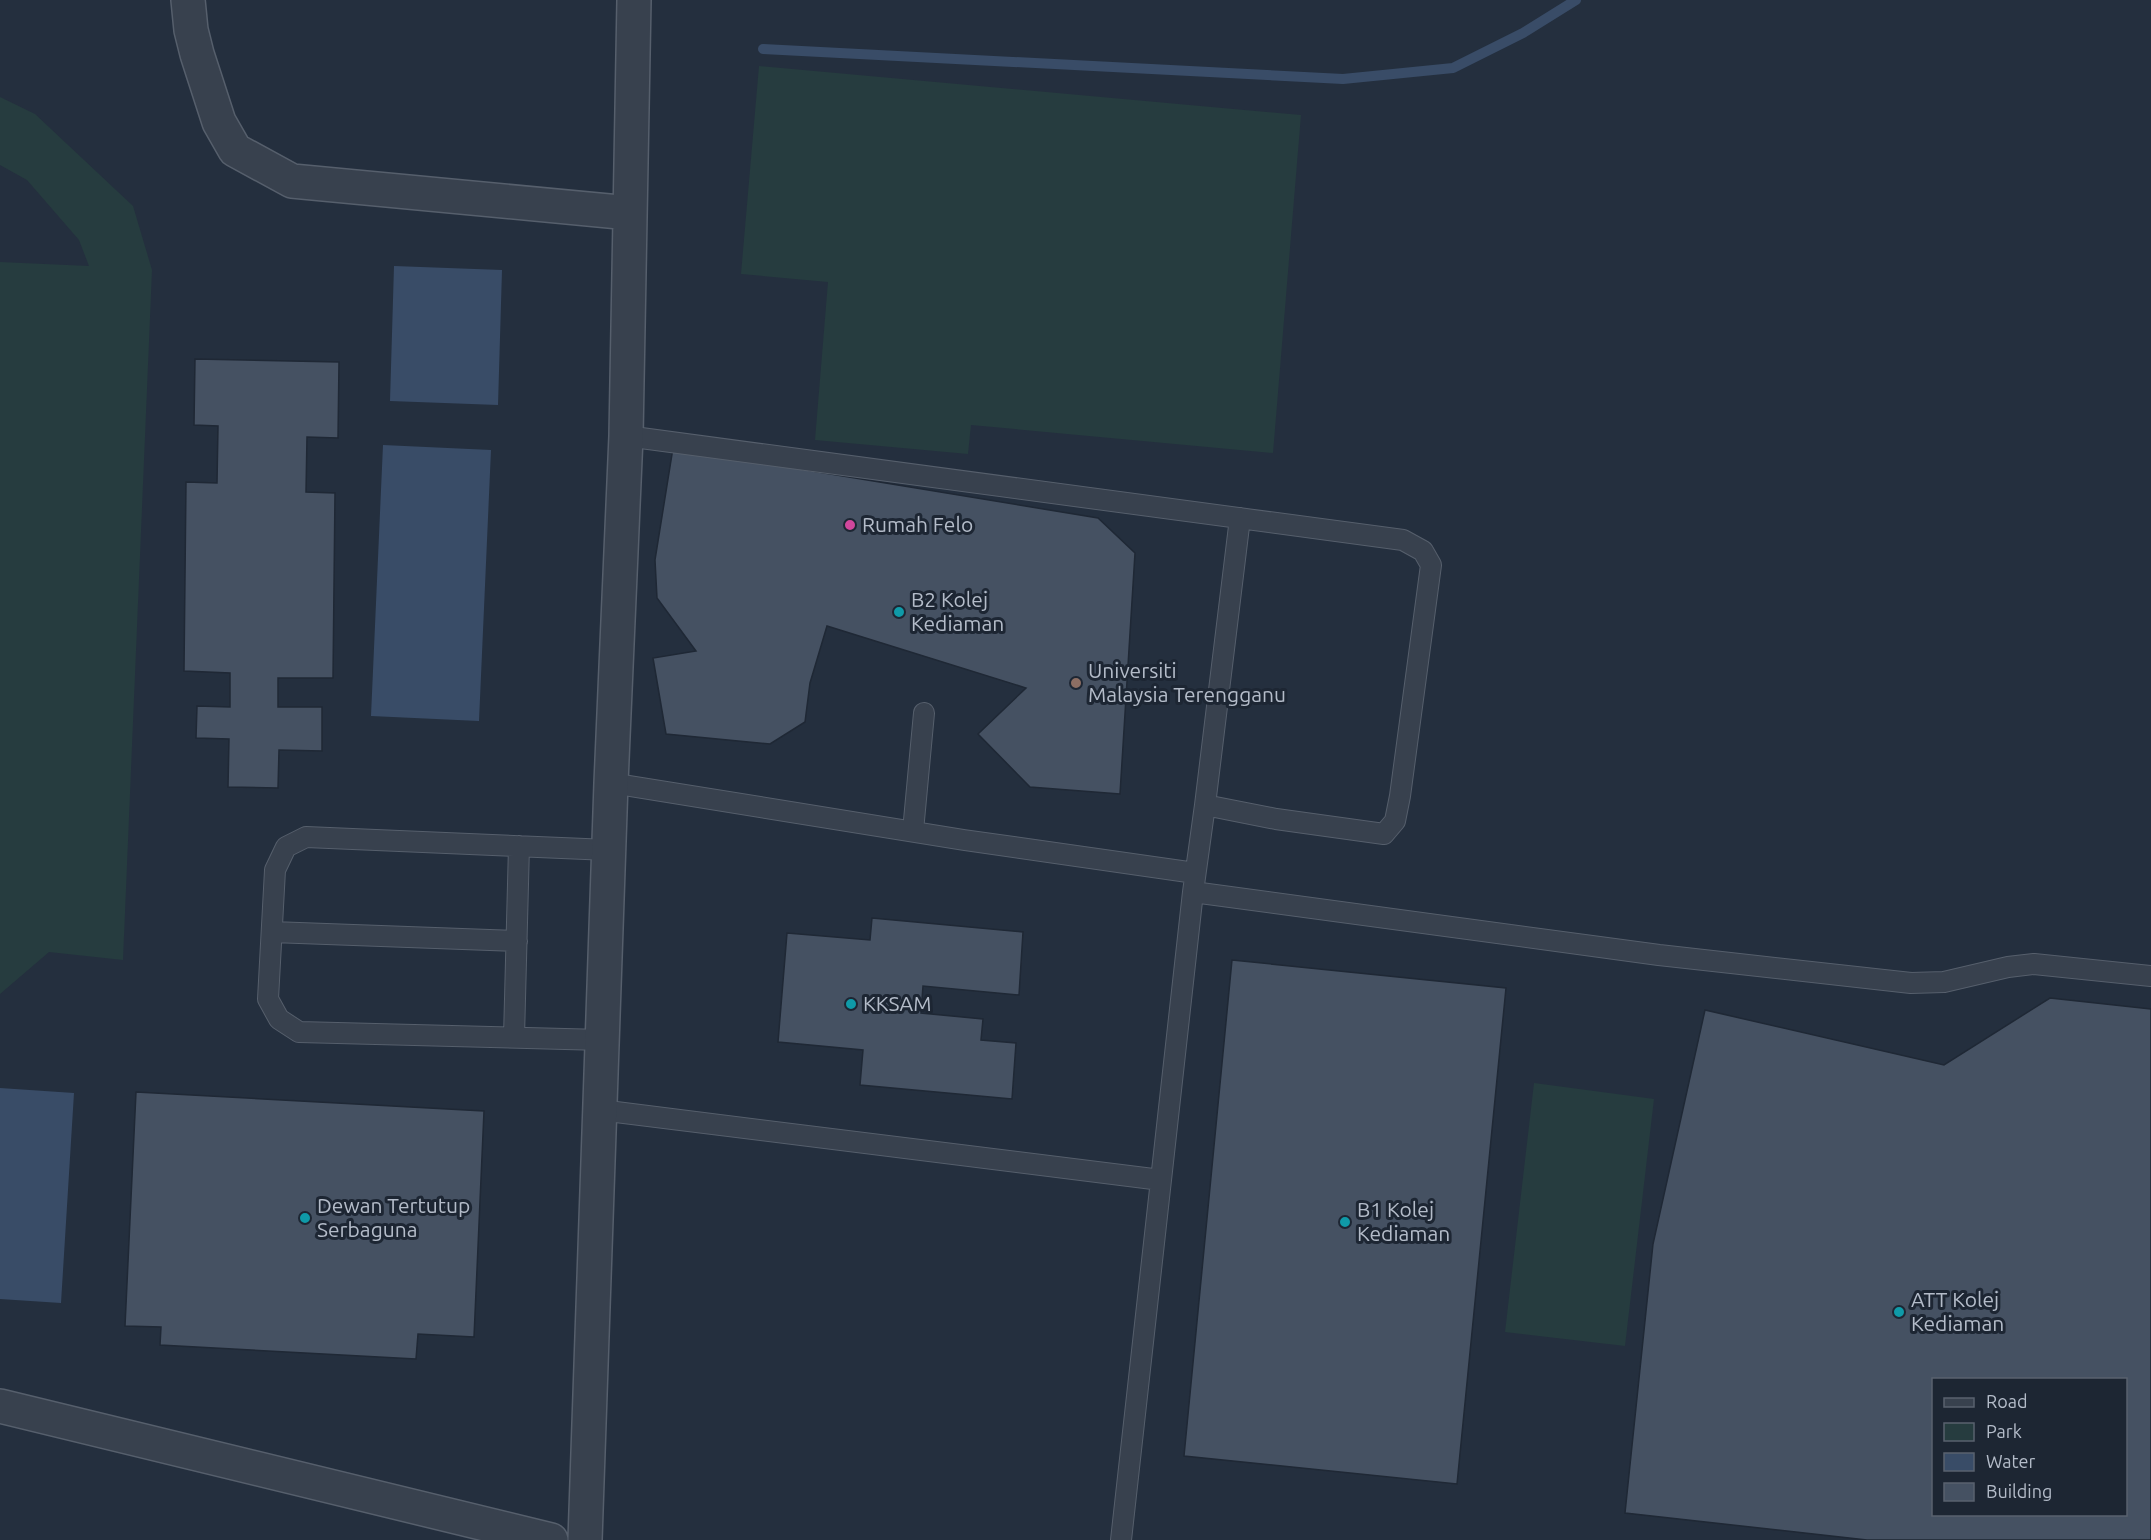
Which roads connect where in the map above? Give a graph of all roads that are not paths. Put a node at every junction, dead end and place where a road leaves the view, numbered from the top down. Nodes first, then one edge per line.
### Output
1 (634, 0) edge
2 (192, 28) edge
3 (630, 213) junction
4 (626, 436) junction
5 (1240, 518) junction
6 (924, 713) dead end
7 (611, 783) junction
8 (1205, 805) junction
9 (913, 831) junction
10 (519, 846) junction
11 (609, 850) junction
12 (1194, 882) junction
13 (272, 932) junction
14 (517, 941) junction
15 (2151, 976) edge
16 (514, 1037) junction
17 (603, 1040) junction
18 (600, 1110) junction
19 (1161, 1180) junction
20 (0, 1406) edge
21 (551, 1540) edge
22 (585, 1540) edge
23 (1121, 1540) edge

1 - 3 street
2 - 3 street
3 - 4 street
4 - 5 lane
4 - 7 street
5 - 8 lane
5 - 8 lane
6 - 9 lane
7 - 9 lane
7 - 11 street
8 - 12 lane
9 - 12 lane
10 - 11 lane
10 - 13 lane
10 - 14 lane
11 - 17 street
12 - 15 lane
12 - 19 lane
13 - 14 lane
13 - 16 lane
14 - 16 lane
16 - 17 lane
17 - 18 street
18 - 19 lane
18 - 22 street
19 - 23 lane
20 - 21 street

